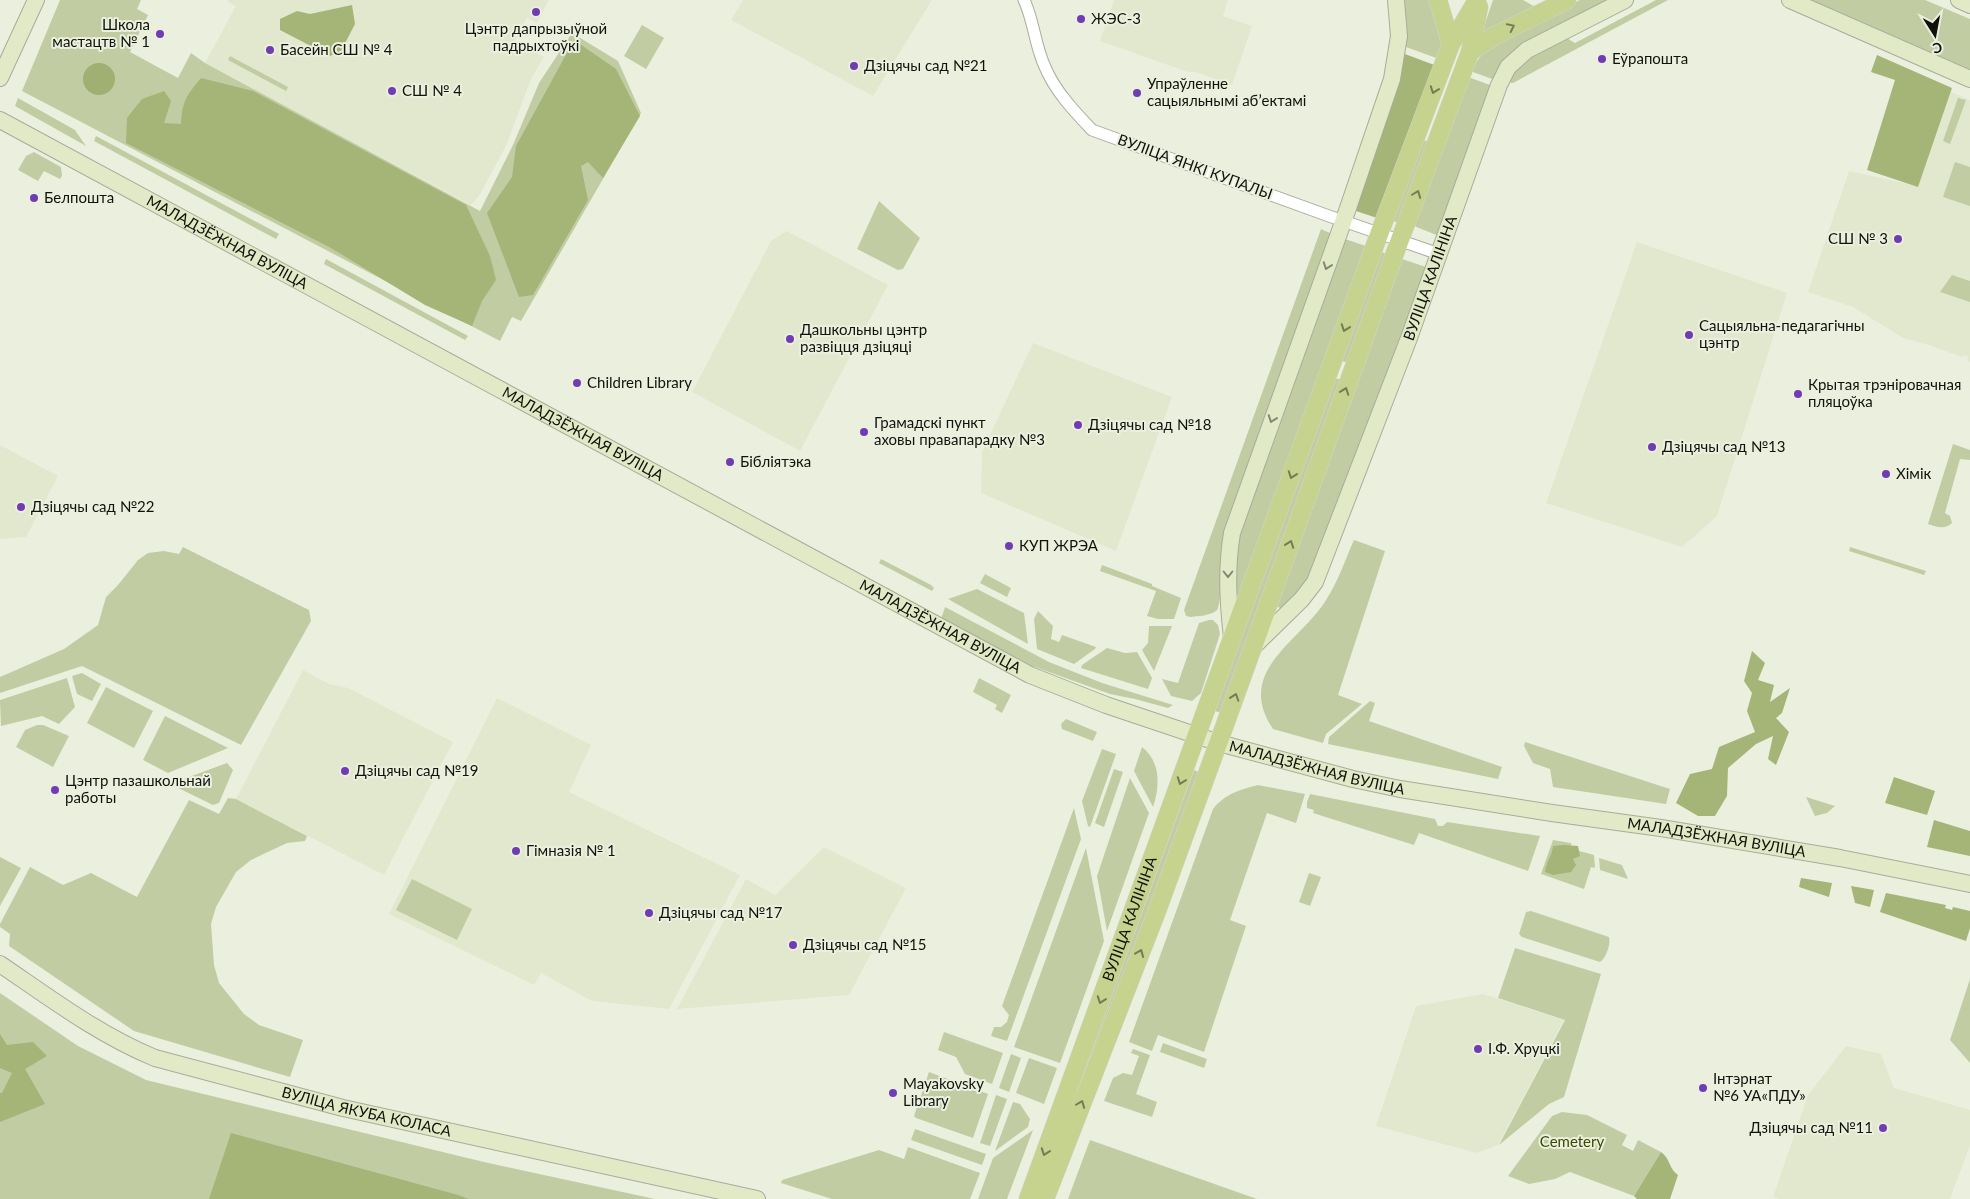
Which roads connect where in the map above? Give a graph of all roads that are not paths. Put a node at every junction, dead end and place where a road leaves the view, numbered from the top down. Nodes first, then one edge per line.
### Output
1 (36, 0) edge
2 (1024, 0) edge
3 (1396, 0) edge
4 (1438, 0) edge
5 (1479, 0) edge
6 (1567, 0) edge
7 (1624, 0) edge
8 (1790, 0) edge
9 (1960, 0) edge
10 (1970, 5) edge
11 (1451, 44) junction
12 (1470, 52) junction
13 (0, 78) edge
14 (1970, 80) edge
15 (0, 120) edge
16 (1422, 122) junction
17 (1441, 129) junction
18 (1344, 220) junction
19 (1381, 233) junction
20 (1400, 240) junction
21 (1439, 254) junction
22 (1332, 363) junction
23 (1353, 370) junction
24 (1270, 597) junction
25 (1292, 610) junction
26 (1232, 641) junction
27 (1252, 647) junction
28 (1198, 736) junction
29 (1219, 742) junction
30 (1970, 884) edge
31 (0, 964) edge
32 (757, 1199) edge
33 (1028, 1199) edge
34 (1045, 1199) edge

1 - 13 street
2 - 18 street, ВУЛІЦА ЯНКІ КУПАЛЫ
3 - 18 street, ВУЛІЦА КАЛІНІНА
4 - 11 main road
5 - 11 main road, ВУЛІЦА КАЛІНІНА
5 - 12 main road, ВУЛІЦА КАЛІНІНА
12 -> 6 main road
7 - 21 street, ВУЛІЦА КАЛІНІНА
8 - 14 street
9 - 10 street
11 -> 16 main road, ВУЛІЦА КАЛІНІНА
12 - 17 main road, ВУЛІЦА КАЛІНІНА
15 - 28 street, МАЛАДЗЁЖНАЯ ВУЛІЦА
16 - 17 main road
16 - 19 main road, ВУЛІЦА КАЛІНІНА
20 -> 17 main road, ВУЛІЦА КАЛІНІНА
18 - 19 street, ВУЛІЦА ЯНКІ КУПАЛЫ
18 -> 26 street, ВУЛІЦА КАЛІНІНА
19 - 20 street, ВУЛІЦА ЯНКІ КУПАЛЫ
19 -> 22 main road, ВУЛІЦА КАЛІНІНА
20 - 21 street, ВУЛІЦА ЯНКІ КУПАЛЫ
20 - 23 main road, ВУЛІЦА КАЛІНІНА
21 - 25 street, ВУЛІЦА КАЛІНІНА
22 - 23 main road
22 -> 26 main road, ВУЛІЦА КАЛІНІНА
24 -> 23 main road, ВУЛІЦА КАЛІНІНА
24 - 25 street
24 - 27 main road, ВУЛІЦА КАЛІНІНА
25 - 27 street, ВУЛІЦА КАЛІНІНА
26 - 28 main road, ВУЛІЦА КАЛІНІНА
29 -> 27 main road, ВУЛІЦА КАЛІНІНА
28 - 29 street, МАЛАДЗЁЖНАЯ ВУЛІЦА
28 -> 33 main road, ВУЛІЦА КАЛІНІНА
29 - 30 street, МАЛАДЗЁЖНАЯ ВУЛІЦА
34 -> 29 main road, ВУЛІЦА КАЛІНІНА
31 - 32 street, ВУЛІЦА ЯКУБА КОЛАСА

